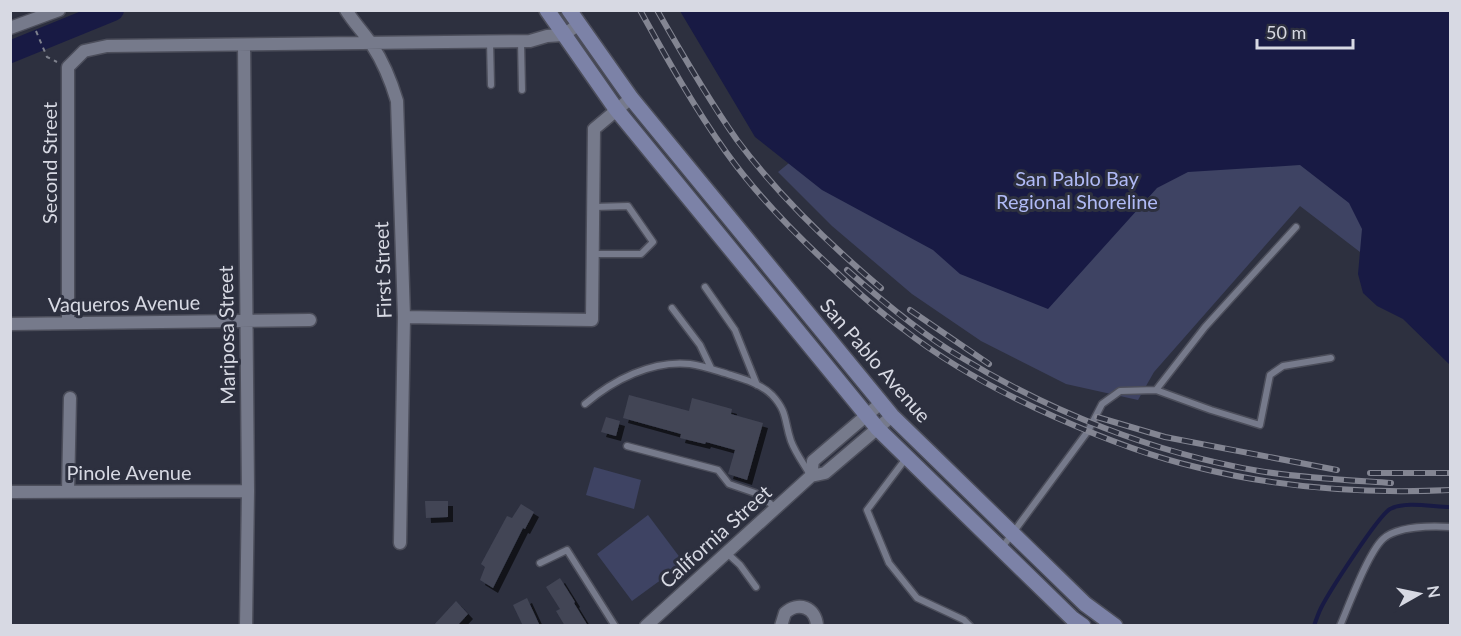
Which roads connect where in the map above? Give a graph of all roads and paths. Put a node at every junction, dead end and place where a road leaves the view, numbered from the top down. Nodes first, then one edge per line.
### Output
1 (58, 10) edge
2 (346, 10) edge
3 (547, 10) edge
4 (569, 10) edge
5 (31, 20) junction
6 (578, 25) junction
7 (11, 26) edge
8 (563, 35) junction
9 (490, 41) junction
10 (521, 41) junction
11 (371, 42) junction
12 (244, 45) junction
13 (68, 67) junction
14 (491, 86) dead end
15 (522, 90) dead end
16 (630, 98) junction
17 (616, 109) junction
18 (594, 207) junction
19 (1296, 227) dead end
20 (593, 254) junction
21 (705, 287) dead end
22 (672, 308) dead end
23 (404, 317) junction
24 (310, 320) dead end
25 (245, 321) junction
26 (68, 323) junction
27 (10, 324) edge
28 (1332, 358) dead end
29 (711, 368) junction
30 (758, 386) junction
31 (1156, 390) junction
32 (70, 398) dead end
33 (881, 403) junction
34 (585, 404) dead end
35 (867, 416) junction
36 (892, 416) junction
37 (878, 429) junction
38 (627, 446) dead end
39 (907, 456) junction
40 (811, 476) junction
41 (68, 491) junction
42 (248, 491) junction
43 (10, 492) edge
44 (775, 508) junction
45 (1450, 527) edge
46 (1012, 534) junction
47 (400, 543) dead end
48 (1001, 549) junction
49 (726, 552) junction
50 (540, 563) dead end
51 (756, 587) dead end
52 (966, 624) edge
53 (246, 626) edge
54 (615, 626) edge
55 (646, 626) edge
56 (781, 626) edge
57 (817, 626) edge
58 (1083, 626) edge
59 (1115, 626) edge
60 (1340, 626) edge

1 - 5 street
2 - 11 street, First Street
3 - 8 main road, San Pablo Avenue
4 - 6 main road, San Pablo Avenue
5 - 7 street
5 - 13 path
6 - 8 street
6 - 16 main road, San Pablo Avenue
8 - 10 street
8 - 17 main road, San Pablo Avenue
9 - 10 street
9 - 11 street
9 - 14 lane
10 - 15 lane
11 - 12 street
11 - 23 street, First Street
12 - 13 street
12 - 25 street, Mariposa Street
13 - 26 street, Second Street
16 - 17 street
16 - 33 main road, San Pablo Avenue
17 - 18 street
17 - 35 main road, San Pablo Avenue
18 - 20 street
18 - 20 lane
19 - 31 lane
20 - 23 street
21 - 30 lane
22 - 29 lane
23 - 47 street, First Street
24 - 25 street, Vaqueros Avenue
25 - 26 street, Vaqueros Avenue
25 - 42 street, Mariposa Street
26 - 27 street, Vaqueros Avenue
28 - 31 lane
29 - 30 lane
29 - 34 lane
30 - 40 lane
31 - 46 lane
32 - 41 street
33 - 35 street, California Street
33 - 36 main road, San Pablo Avenue
35 - 37 main road, San Pablo Avenue
35 - 40 street, California Street
36 - 37 street, California Street
36 - 46 main road, San Pablo Avenue
37 - 39 main road, San Pablo Avenue
37 - 40 street, California Street
38 - 44 lane
39 - 48 main road, San Pablo Avenue
39 - 52 lane
40 - 44 street, California Street
41 - 42 street, Pinole Avenue
41 - 43 street, Pinole Avenue
42 - 53 street, Mariposa Street
44 - 49 street, California Street
45 - 60 lane
46 - 48 lane
46 - 59 main road, San Pablo Avenue
48 - 58 main road, San Pablo Avenue
49 - 51 lane
49 - 55 street, California Street
50 - 54 lane
56 - 57 street

